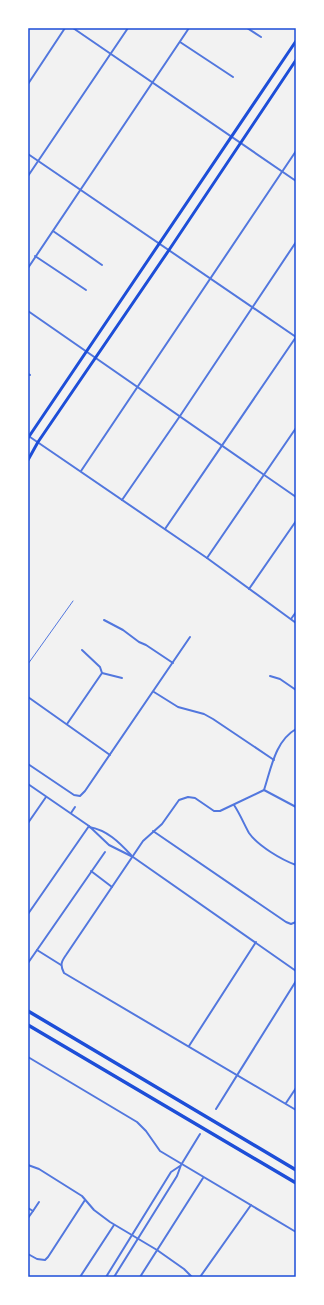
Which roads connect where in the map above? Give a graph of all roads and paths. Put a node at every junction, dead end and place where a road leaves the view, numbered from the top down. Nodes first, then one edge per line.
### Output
1 (65, 28) edge
2 (73, 28) edge
3 (128, 28) edge
4 (190, 28) edge
5 (247, 28) edge
6 (261, 37) dead end
7 (296, 41) edge
8 (180, 42) junction
9 (110, 54) junction
10 (296, 60) edge
11 (232, 77) dead end
12 (152, 82) junction
13 (28, 84) edge
14 (232, 136) junction
15 (240, 142) junction
16 (296, 151) edge
17 (28, 154) edge
18 (38, 161) junction
19 (282, 171) junction
20 (28, 176) edge
21 (296, 180) edge
22 (80, 190) junction
23 (53, 231) junction
24 (296, 242) edge
25 (160, 243) junction
26 (169, 250) junction
27 (35, 256) junction
28 (102, 265) dead end
29 (28, 268) edge
30 (211, 279) junction
31 (86, 290) dead end
32 (252, 307) junction
33 (28, 311) edge
34 (296, 337) edge
35 (86, 351) junction
36 (95, 357) junction
37 (138, 387) junction
38 (180, 416) junction
39 (296, 428) edge
40 (28, 437) edge
41 (38, 442) junction
42 (222, 446) junction
43 (28, 460) edge
44 (81, 472) junction
45 (264, 475) junction
46 (296, 497) edge
47 (122, 500) junction
48 (296, 521) edge
49 (165, 529) junction
50 (206, 558) junction
51 (249, 589) junction
52 (73, 601) dead end
53 (296, 612) edge
54 (291, 619) junction
55 (104, 620) dead end
56 (296, 623) edge
57 (190, 637) dead end
58 (82, 650) dead end
59 (173, 663) junction
60 (28, 664) edge
61 (102, 673) junction
62 (270, 676) dead end
63 (122, 678) dead end
64 (296, 690) edge
65 (154, 692) junction
66 (28, 697) edge
67 (67, 724) junction
68 (296, 729) edge
69 (110, 755) junction
70 (274, 760) junction
71 (28, 764) edge
72 (28, 784) edge
73 (264, 790) junction
74 (46, 797) junction
75 (234, 805) junction
76 (75, 807) dead end
77 (296, 807) edge
78 (71, 813) junction
79 (28, 823) edge
80 (88, 826) junction
81 (153, 831) junction
82 (105, 852) dead end
83 (133, 857) junction
84 (296, 866) edge
85 (91, 871) junction
86 (112, 887) junction
87 (28, 914) edge
88 (296, 922) edge
89 (256, 942) junction
90 (37, 950) junction
91 (28, 963) edge
92 (61, 965) junction
93 (296, 971) edge
94 (296, 981) edge
95 (28, 1011) edge
96 (28, 1025) edge
97 (189, 1046) junction
98 (28, 1057) edge
99 (237, 1075) junction
100 (296, 1088) edge
101 (286, 1103) junction
102 (216, 1109) dead end
103 (296, 1110) edge
104 (200, 1134) dead end
105 (28, 1165) edge
106 (181, 1165) junction
107 (296, 1170) edge
108 (203, 1178) junction
109 (296, 1183) edge
110 (85, 1200) junction
111 (39, 1202) dead end
112 (251, 1206) junction
113 (28, 1208) edge
114 (33, 1211) junction
115 (28, 1218) edge
116 (114, 1225) junction
117 (296, 1232) edge
118 (132, 1236) junction
119 (137, 1239) junction
120 (157, 1250) junction
121 (28, 1254) edge
122 (80, 1277) edge
123 (106, 1277) edge
124 (114, 1277) edge
125 (140, 1277) edge
126 (192, 1277) edge
127 (200, 1277) edge

1 - 13 street
2 - 9 street
3 - 9 street
4 - 8 street
5 - 6 street
7 - 14 main road
8 - 11 street
8 - 12 street
9 - 12 street
9 - 18 street
10 - 15 main road
12 - 14 street
12 - 22 street
14 - 15 street
14 - 25 main road
15 - 19 street
15 - 26 main road
16 - 19 street
17 - 18 street
18 - 20 street
18 - 22 street
19 - 21 street
19 - 30 street
22 - 23 street
22 - 25 street
23 - 27 street
23 - 28 street
24 - 32 street
25 - 26 street
25 - 35 main road
26 - 30 street
26 - 36 main road
27 - 29 street
27 - 31 street
30 - 32 street
30 - 37 street
32 - 34 street
32 - 38 street
33 - 35 street
34 - 42 street
35 - 36 street
35 - 40 main road
36 - 37 street
36 - 41 main road
37 - 38 street
37 - 44 street
38 - 42 street
38 - 47 street
39 - 45 street
40 - 41 street
41 - 43 main road
41 - 44 street
42 - 45 street
42 - 49 street
44 - 47 street
45 - 46 street
45 - 50 street
47 - 49 street
48 - 51 street
49 - 50 street
50 - 51 street
51 - 54 street
52 - 60 lane
53 - 54 street
54 - 56 street
55 - 59 street
57 - 59 street
58 - 61 street
59 - 65 street
61 - 63 street
61 - 67 street
62 - 64 street
65 - 69 street
65 - 70 street
66 - 67 street
67 - 69 street
68 - 70 street
69 - 71 street
70 - 73 street
72 - 74 street
73 - 75 street
73 - 77 street
74 - 78 street
74 - 79 street
75 - 81 street
75 - 84 street
76 - 78 street
78 - 80 street
80 - 83 street
80 - 83 street
80 - 87 street
81 - 83 street
81 - 88 street
82 - 85 street
83 - 86 street
83 - 89 street
85 - 86 street
85 - 90 street
86 - 92 street
89 - 93 street
89 - 97 street
90 - 91 street
90 - 92 street
92 - 97 street
94 - 99 street
95 - 107 highway
96 - 109 highway
97 - 99 street
98 - 106 street
99 - 101 street
99 - 102 street
100 - 101 street
101 - 103 street
104 - 106 street
105 - 110 street
106 - 108 street
106 - 118 street
106 - 119 street
108 - 112 street
108 - 120 street
110 - 116 street
110 - 121 street
111 - 114 street
112 - 117 street
112 - 127 street
113 - 114 street
114 - 115 street
116 - 118 street
116 - 122 street
118 - 119 street
118 - 123 street
119 - 120 street
119 - 124 street
120 - 125 street
120 - 126 street

